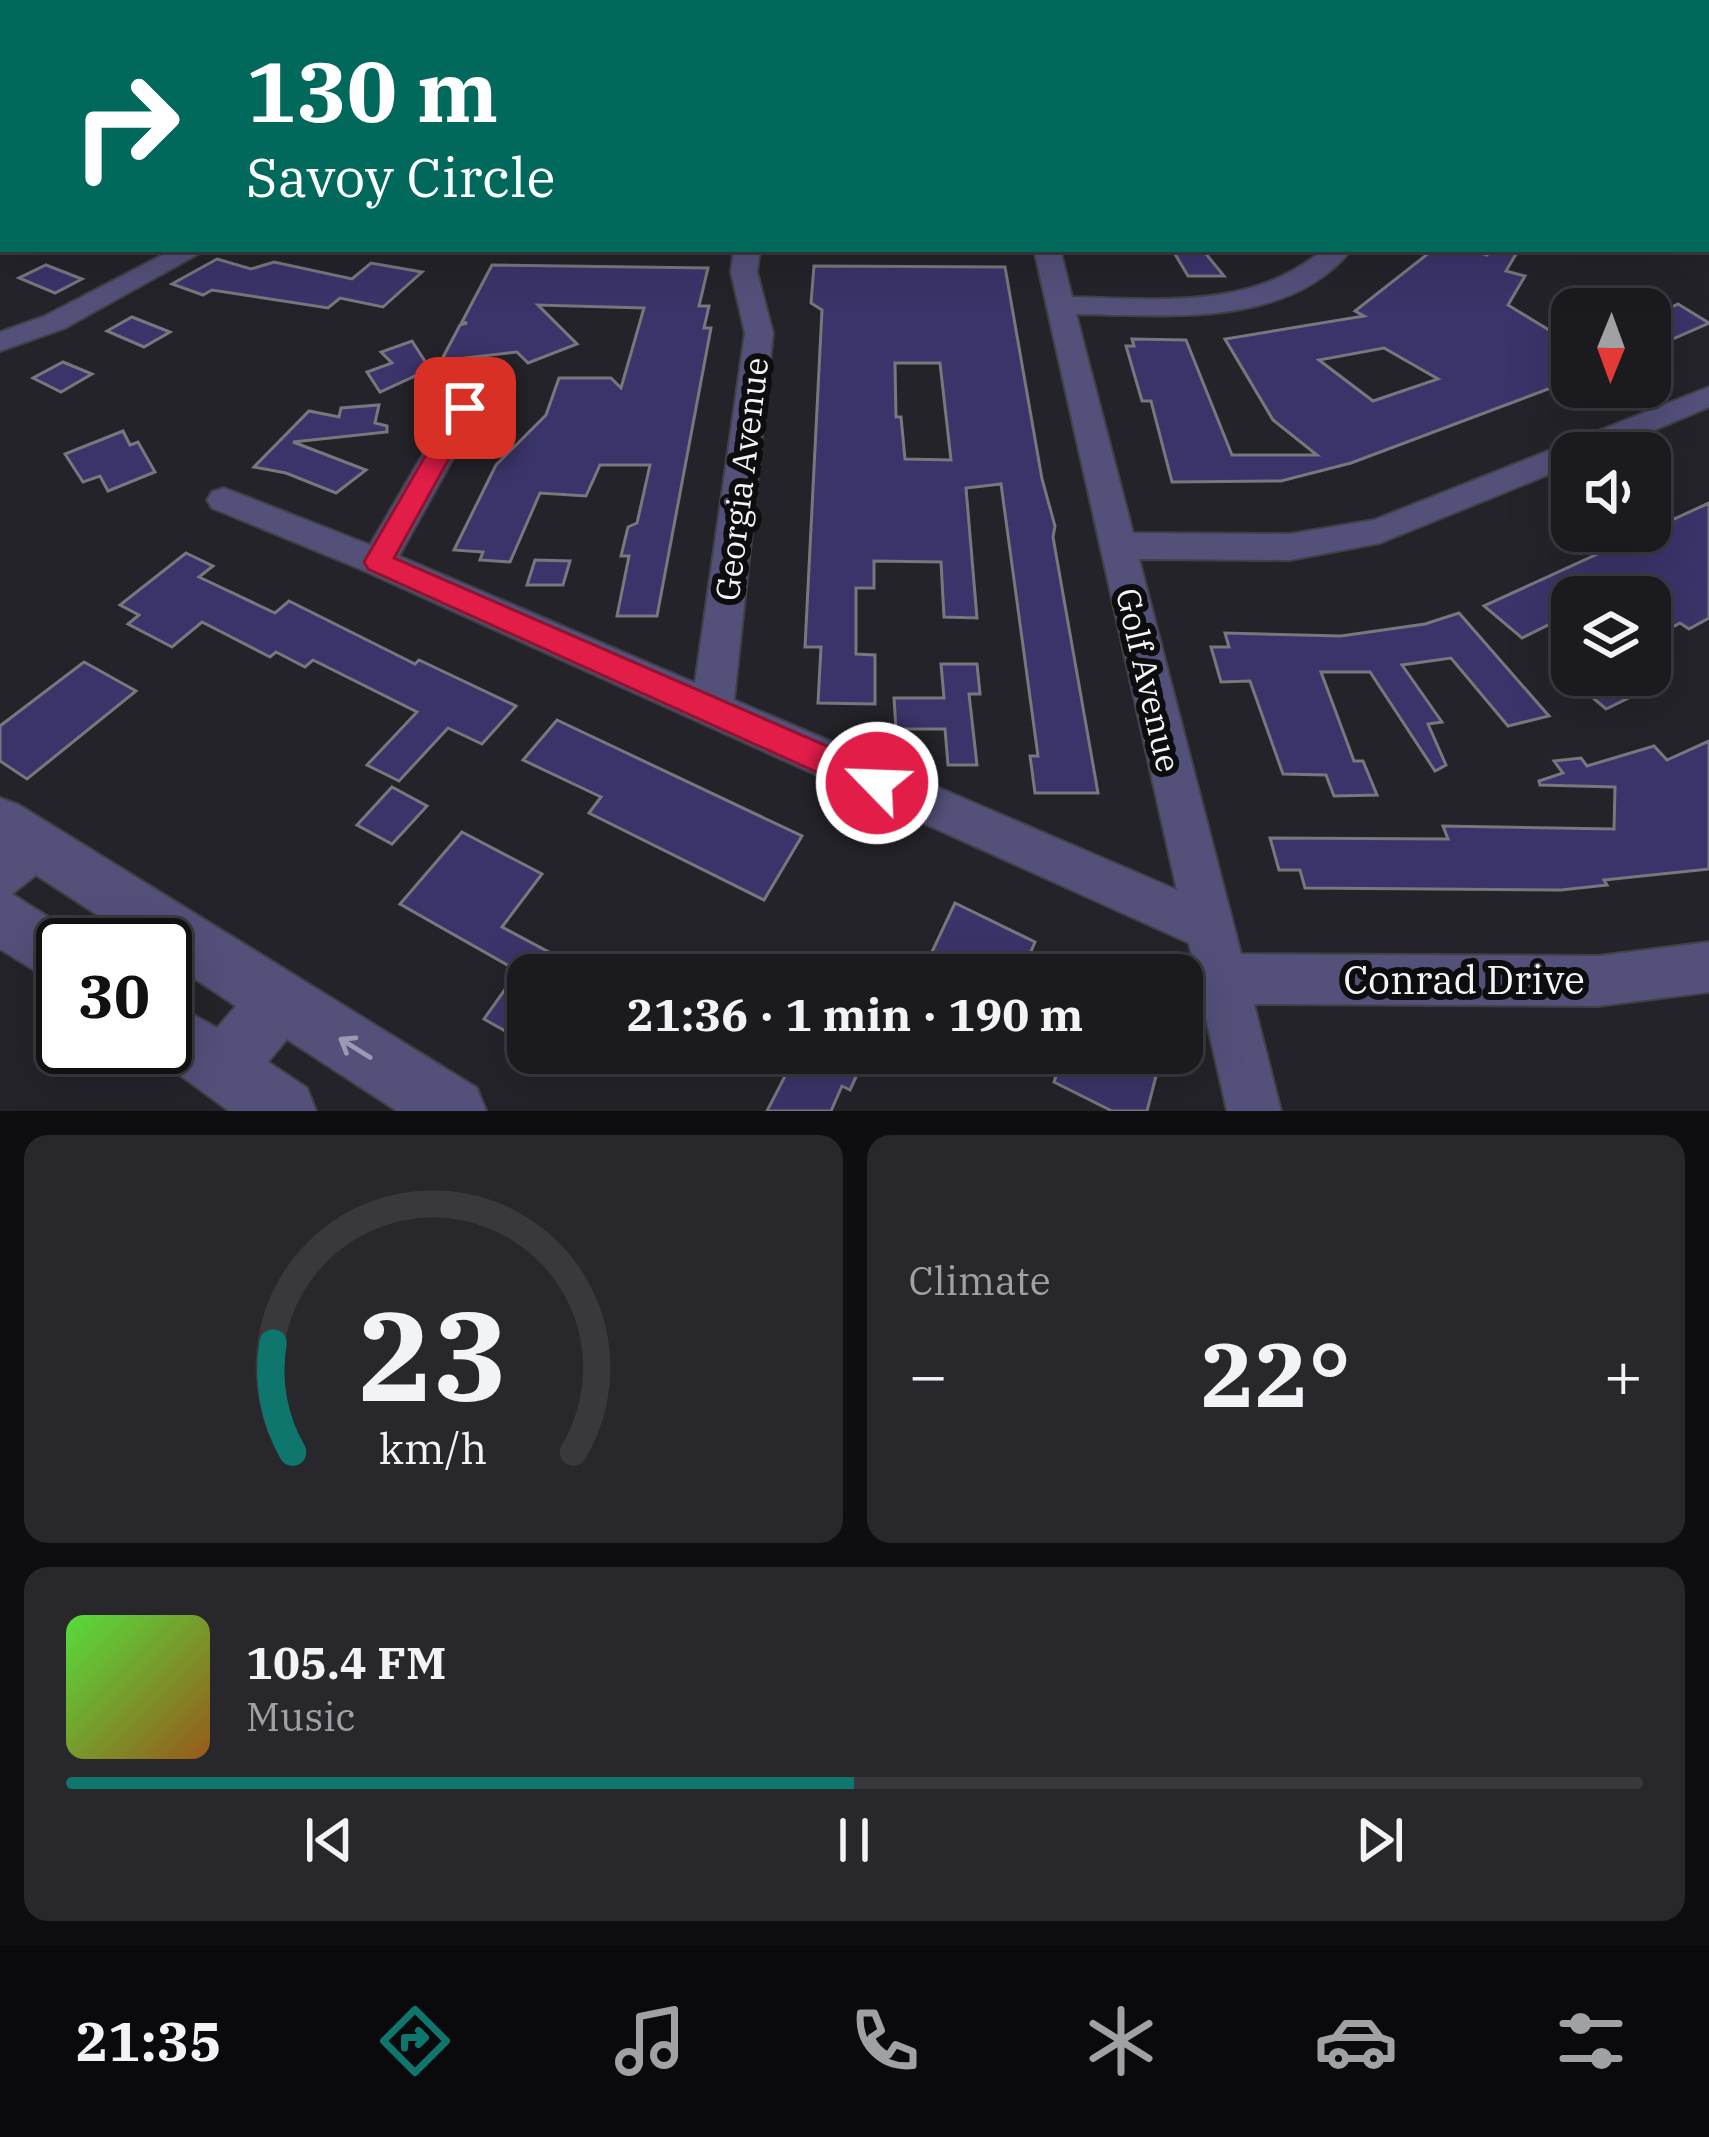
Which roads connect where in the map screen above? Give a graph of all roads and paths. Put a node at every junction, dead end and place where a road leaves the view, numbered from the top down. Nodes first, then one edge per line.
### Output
1 (142, 0) edge
2 (213, 0) edge
3 (188, 252) edge
4 (747, 252) edge
5 (1047, 252) edge
6 (1336, 252) edge
7 (1060, 305) junction
8 (0, 342) edge
9 (1709, 396) edge
10 (465, 408) dead end
11 (224, 500) dead end
12 (1117, 547) junction
13 (378, 562) junction
14 (712, 712) junction
15 (11, 846) edge
16 (0, 916) edge
17 (1207, 927) junction
18 (36, 940) edge
19 (1709, 968) edge
20 (1219, 979) junction
21 (280, 1000) junction
22 (192, 1048) edge
23 (223, 1069) junction
24 (284, 1111) edge
25 (454, 1111) edge
26 (1254, 1111) edge

1 - 2 street
3 - 8 street
4 - 14 street, Georgia Avenue
5 - 7 street, Golf Avenue
6 - 7 street
7 - 12 street, Golf Avenue
9 - 12 street
10 - 13 street
11 - 13 street
12 - 17 street, Golf Avenue
13 - 14 street
14 - 17 street
15 - 21 street
16 - 18 street
17 - 20 street, Golf Avenue
19 - 20 street, Conrad Drive
20 - 26 street, Golf Avenue
21 - 23 street
25 -> 21 street
22 - 23 street
23 - 24 street

